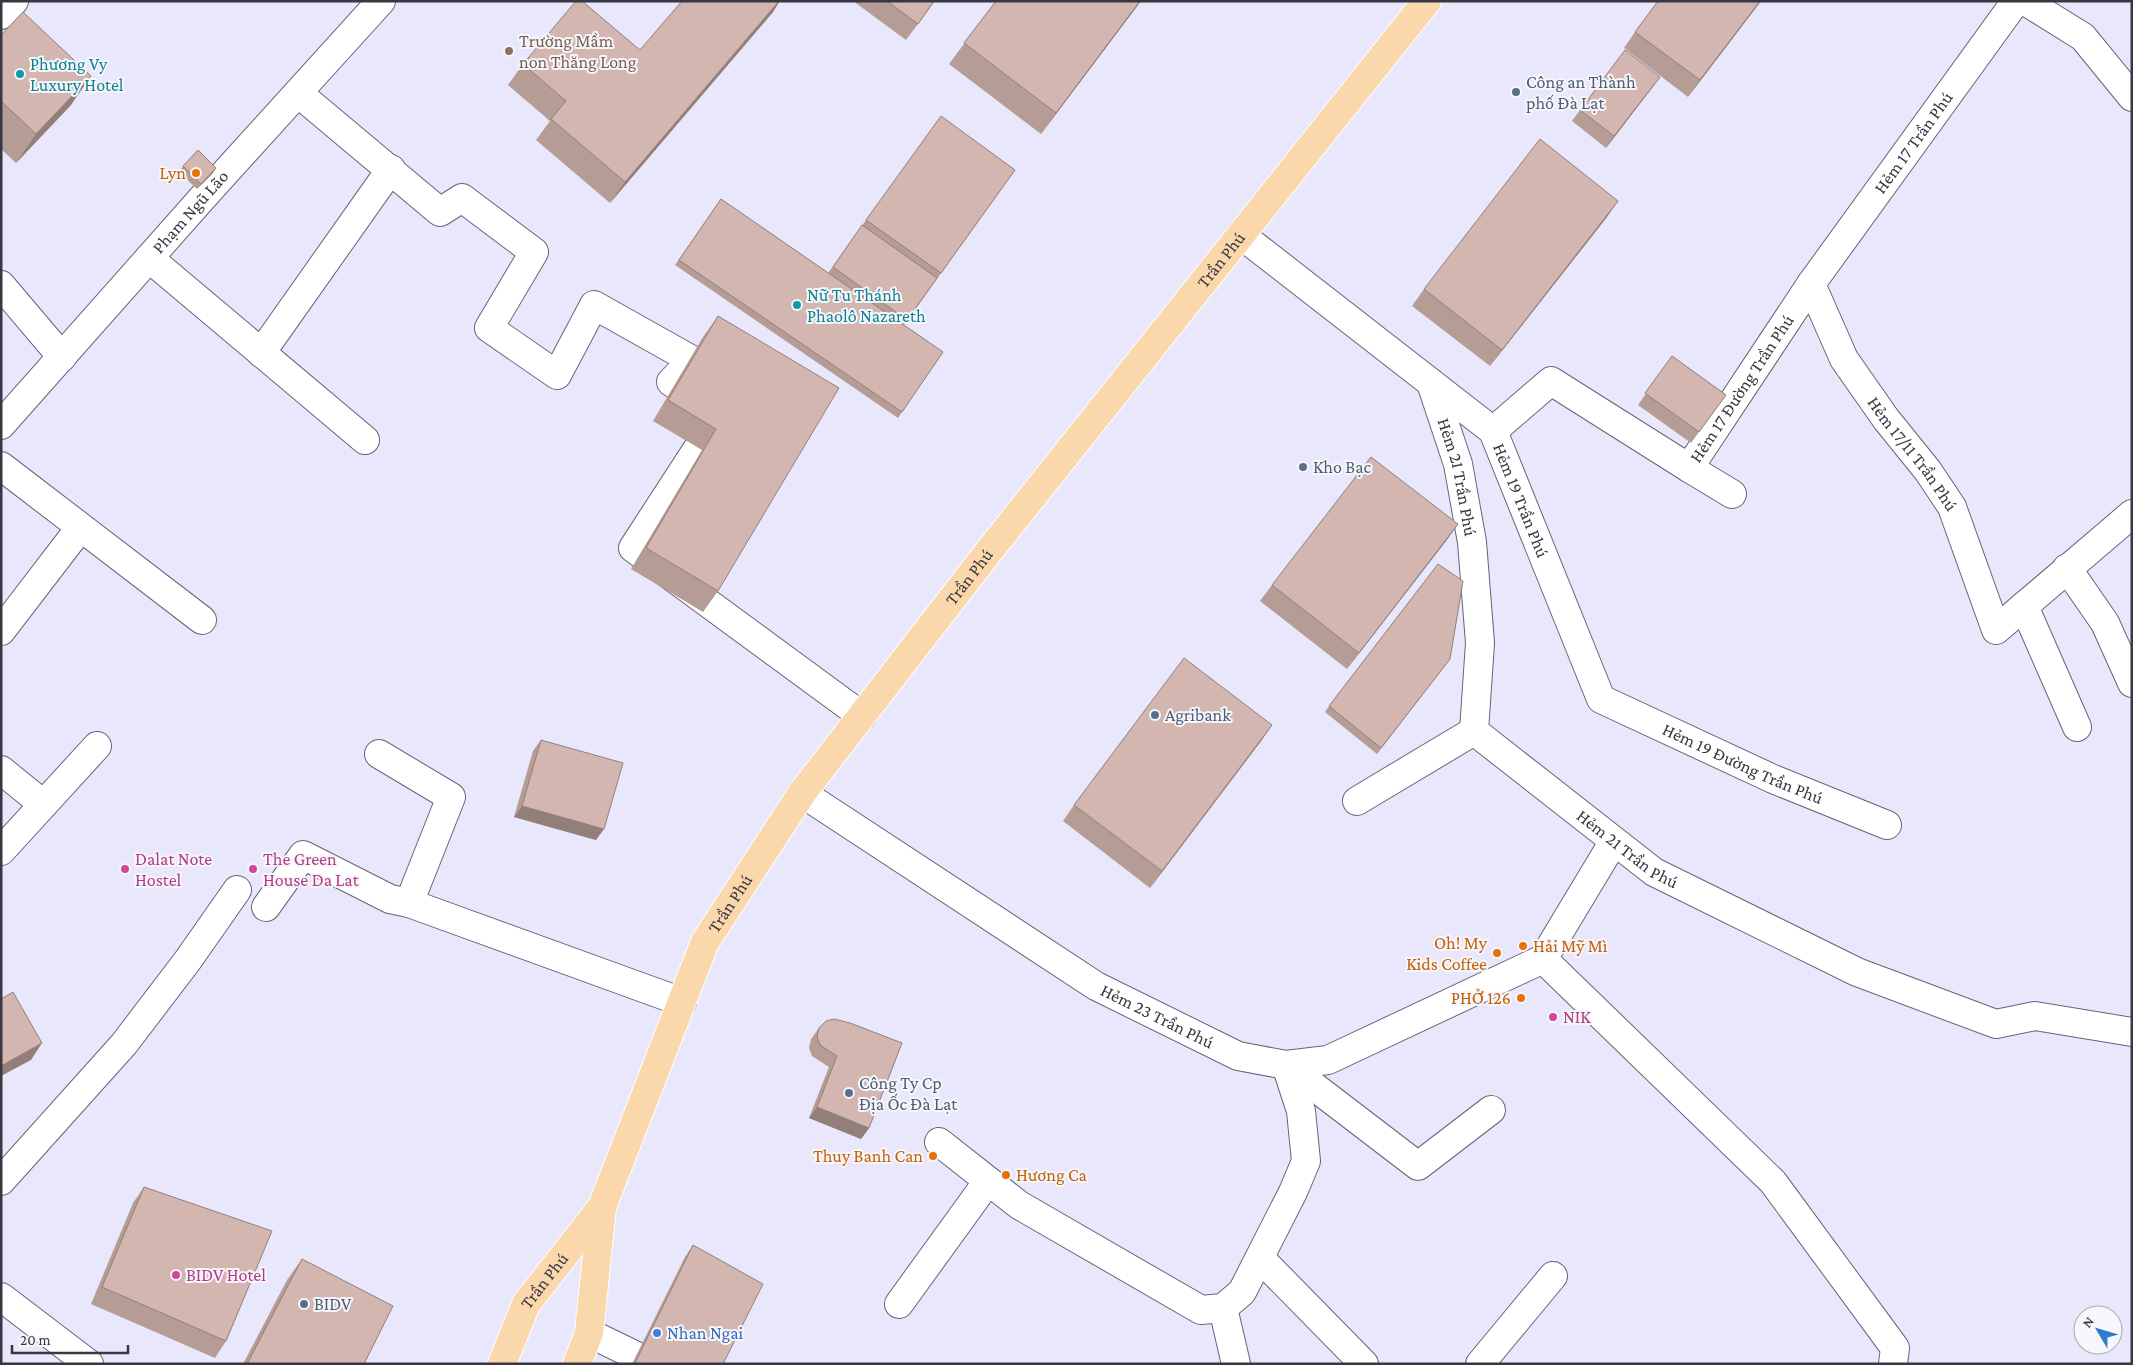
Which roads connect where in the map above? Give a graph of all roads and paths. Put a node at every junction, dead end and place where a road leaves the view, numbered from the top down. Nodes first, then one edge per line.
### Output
1 (14, 1) edge
2 (381, 1) edge
3 (1427, 1) edge
4 (2016, 1) edge
5 (2025, 1) edge
6 (1, 15) edge
7 (298, 92) junction
8 (2132, 96) edge
9 (391, 169) junction
10 (1241, 235) junction
11 (149, 258) junction
12 (1811, 284) junction
13 (1, 285) edge
14 (261, 353) junction
15 (62, 357) junction
16 (1431, 383) junction
17 (1, 425) edge
18 (1493, 431) junction
19 (365, 440) dead end
20 (1, 466) edge
21 (1689, 468) junction
22 (1732, 494) dead end
23 (2132, 514) edge
24 (80, 528) junction
25 (2067, 568) junction
26 (2024, 606) junction
27 (202, 620) dead end
28 (1, 631) edge
29 (2132, 683) edge
30 (1601, 699) joint
31 (862, 716) junction
32 (2077, 727) dead end
33 (1474, 731) junction
34 (97, 746) dead end
35 (379, 754) dead end
36 (1, 770) edge
37 (802, 793) junction
38 (1357, 801) dead end
39 (43, 804) junction
40 (1887, 825) dead end
41 (1614, 841) junction
42 (1, 852) edge
43 (237, 890) dead end
44 (410, 903) junction
45 (266, 907) dead end
46 (1543, 959) junction
47 (682, 1002) junction
48 (2132, 1032) edge
49 (1286, 1064) junction
50 (1491, 1110) dead end
51 (939, 1142) dead end
52 (1, 1181) edge
53 (988, 1181) junction
54 (602, 1207) junction
55 (1260, 1258) junction
56 (1553, 1276) dead end
57 (1, 1297) edge
58 (899, 1304) dead end
59 (1223, 1308) junction
60 (589, 1332) junction
61 (89, 1364) edge
62 (502, 1364) edge
63 (577, 1364) edge
64 (653, 1364) edge
65 (1236, 1364) edge
66 (1364, 1364) edge
67 (1480, 1364) edge
68 (1893, 1364) edge

1 - 6 street
2 - 7 street, Phạm Ngũ Lão
3 - 10 main road, Trần Phú
4 - 12 street, Hẻm 17 Trần Phú
5 - 8 street
7 - 9 street
7 - 11 street, Phạm Ngũ Lão
9 - 14 street
9 - 31 street
10 - 16 street, Hẻm 19 Trần Phú
10 - 31 main road, Trần Phú
11 - 14 street
11 - 15 street, Phạm Ngũ Lão
12 - 21 street, Hẻm 17 Đường Trần Phú
12 - 26 street, Hẻm 17/11 Trần Phú
13 - 15 street
14 - 19 street
15 - 17 street, Phạm Ngũ Lão
16 - 18 street, Hẻm 19 Trần Phú
16 - 33 street, Hẻm 21 Trần Phú
18 - 21 street, Hẻm 17 Đường Trần Phú
18 - 30 street, Hẻm 19 Trần Phú
20 - 24 street
21 - 22 street
23 - 25 street
24 - 27 street
24 - 28 street
25 - 26 street
25 - 29 street
26 - 32 street
30 - 40 street, Hẻm 19 Đường Trần Phú
31 - 37 main road, Trần Phú
33 - 38 street
33 - 41 street, Hẻm 21 Trần Phú
34 - 39 street
35 - 44 street
36 - 39 street
37 - 47 main road, Trần Phú
37 - 49 street, Hẻm 23 Trần Phú
39 - 42 street
41 - 46 street
41 - 48 street, Hẻm 21 Trần Phú
43 - 52 street
44 - 45 street
44 - 47 street
46 - 49 street, Hẻm 23 Trần Phú
46 - 68 street
47 - 54 main road, Trần Phú
49 - 50 street
49 - 55 street
51 - 53 street
53 - 58 street
53 - 59 street
54 - 60 main road, Trần Phú
54 - 62 main road, Trần Phú
55 - 59 street
55 - 66 street
56 - 67 street
57 - 61 street
59 - 65 street
60 - 63 main road, Trần Phú
60 - 64 street

